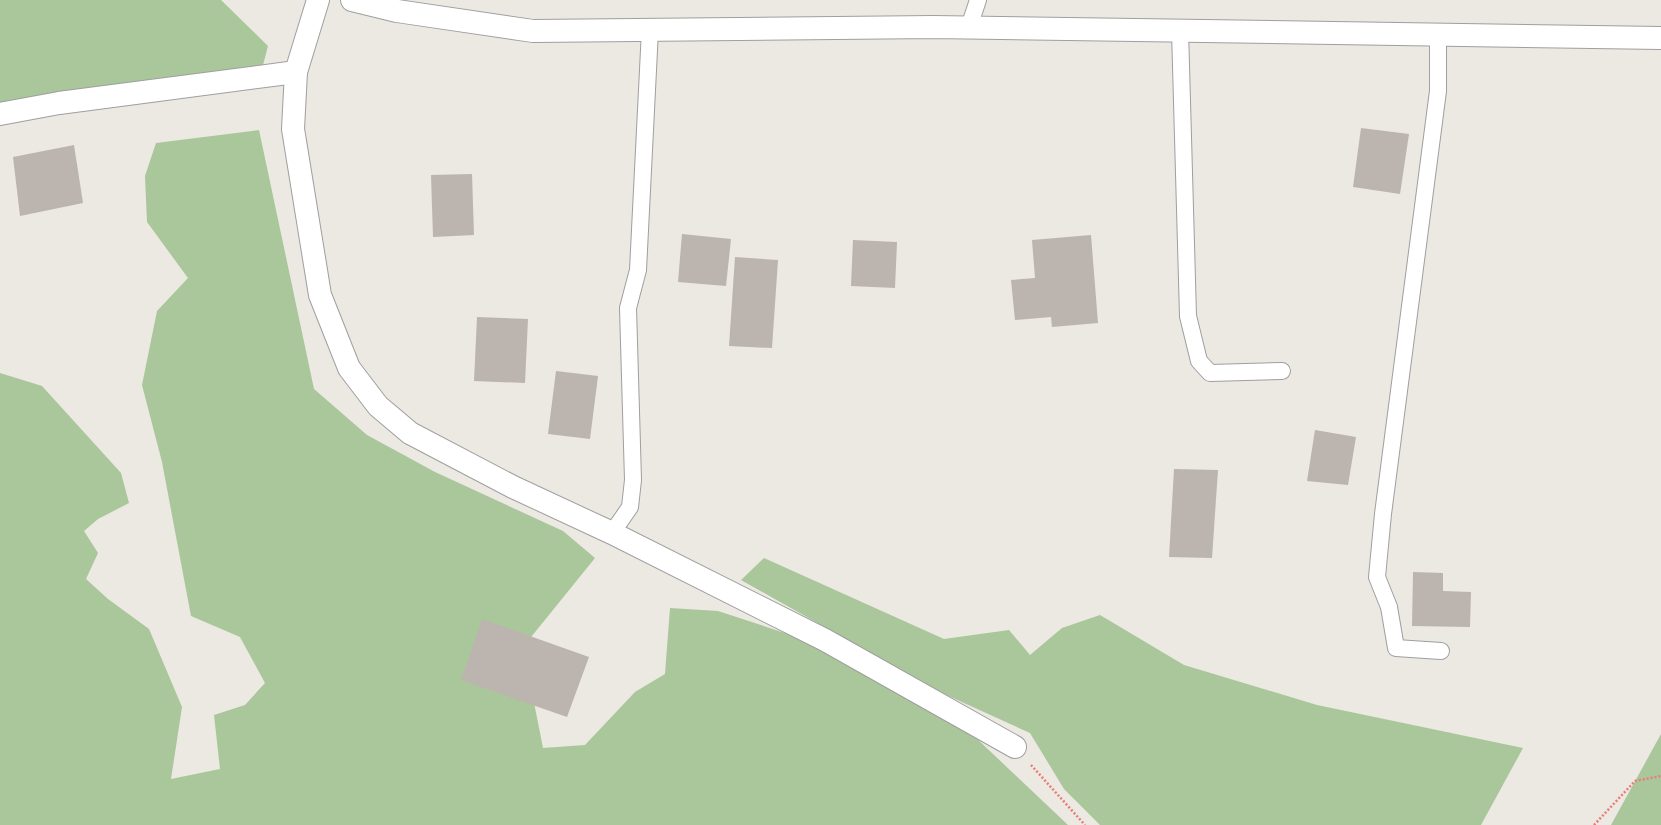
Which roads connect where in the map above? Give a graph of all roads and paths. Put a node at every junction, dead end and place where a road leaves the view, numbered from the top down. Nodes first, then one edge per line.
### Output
1 (318, 0) edge
2 (352, 0) edge
3 (978, 0) edge
4 (969, 27) junction
5 (650, 30) junction
6 (1180, 30) junction
7 (1438, 35) junction
8 (1661, 38) edge
9 (296, 72) junction
10 (0, 114) edge
11 (1282, 371) dead end
12 (612, 533) junction
13 (1441, 651) dead end
14 (1015, 747) joint
15 (1661, 776) edge
16 (1085, 825) edge
17 (1594, 825) edge

1 - 9 street
2 - 5 street
3 - 4 lane
4 - 5 street
4 - 6 street
5 - 12 lane
6 - 7 street
6 - 11 lane
7 - 8 street
7 - 13 lane
9 - 10 street
9 - 12 street
12 - 14 street
14 - 16 path
15 - 17 path

